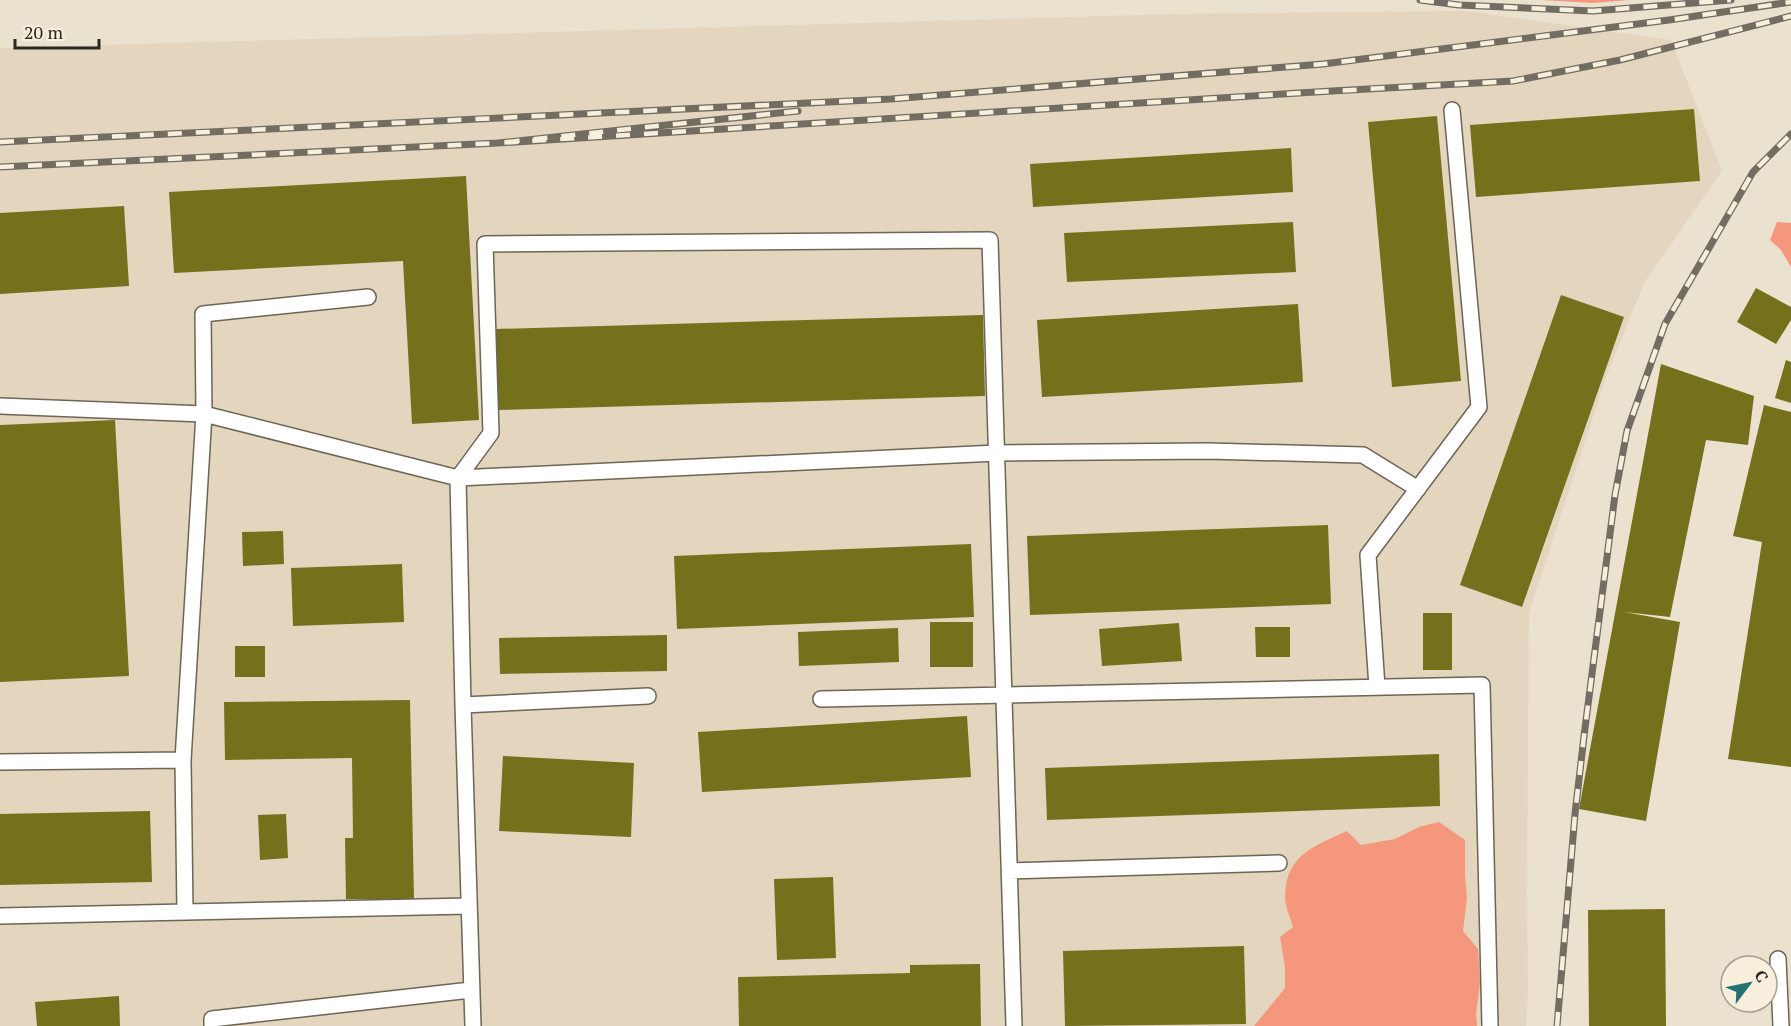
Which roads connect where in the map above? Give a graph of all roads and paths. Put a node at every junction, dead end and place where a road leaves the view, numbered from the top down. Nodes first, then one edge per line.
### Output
1 (1452, 110) dead end
2 (368, 297) dead end
3 (0, 406) edge
4 (204, 414) junction
5 (997, 453) junction
6 (458, 478) junction
7 (1418, 489) junction
8 (1377, 687) junction
9 (1004, 695) junction
10 (648, 696) dead end
11 (821, 699) dead end
12 (463, 705) junction
13 (183, 760) junction
14 (0, 762) edge
15 (1279, 863) dead end
16 (1010, 871) junction
17 (469, 906) junction
18 (185, 912) junction
19 (0, 916) edge
20 (1779, 981) edge
21 (471, 990) junction
22 (212, 1026) edge
23 (472, 1026) edge
24 (1014, 1026) edge
25 (1490, 1026) edge
26 (1781, 1026) edge

1 - 7 lane
2 - 4 lane
3 - 4 lane
4 - 6 lane
4 - 13 lane
5 - 6 lane
5 - 6 lane
5 - 7 lane
5 - 9 lane
6 - 12 lane
7 - 8 lane
8 - 9 lane
8 - 25 lane
9 - 11 lane
9 - 16 lane
10 - 12 lane
12 - 17 lane
13 - 14 lane
13 - 18 lane
15 - 16 lane
16 - 24 lane
17 - 18 lane
17 - 21 lane
18 - 19 lane
20 - 26 lane
21 - 22 lane
21 - 23 lane

